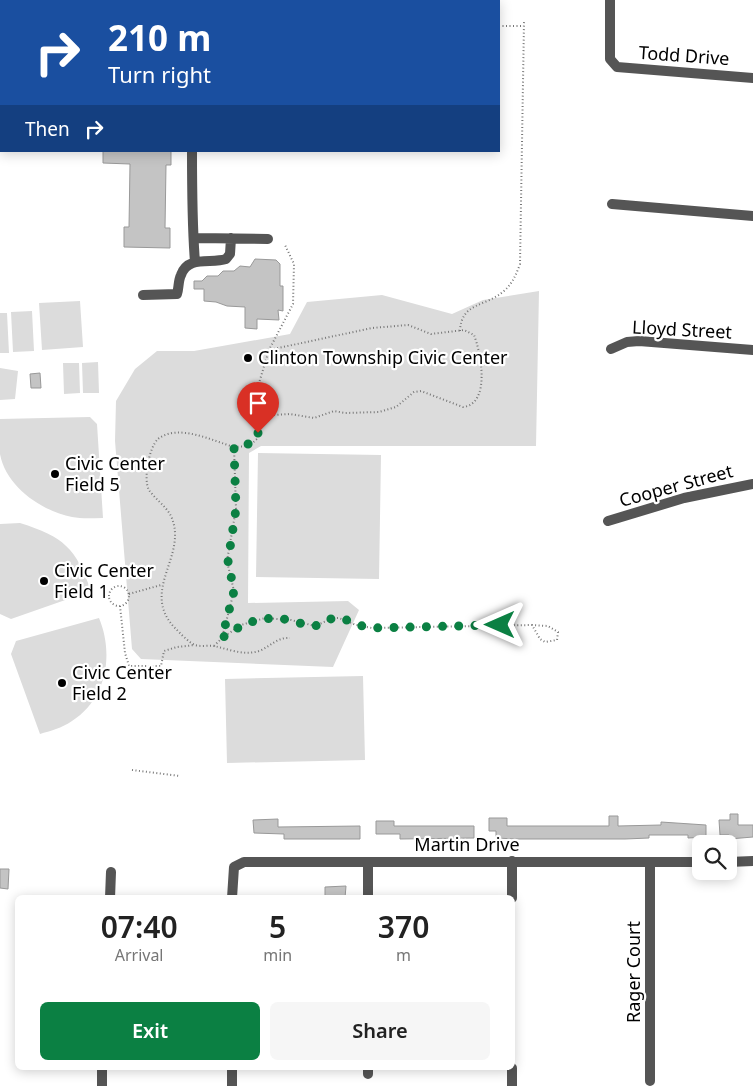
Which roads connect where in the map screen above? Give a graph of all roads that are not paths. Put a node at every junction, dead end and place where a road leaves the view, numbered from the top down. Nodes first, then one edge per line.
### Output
1 (610, 0) edge
2 (753, 78) edge
3 (192, 152) edge
4 (612, 204) dead end
5 (753, 216) edge
6 (195, 238) junction
7 (231, 238) junction
8 (268, 239) dead end
9 (195, 262) junction
10 (143, 295) dead end
11 (611, 349) dead end
12 (753, 350) edge
13 (753, 484) edge
14 (608, 521) dead end
15 (512, 861) junction
16 (368, 862) junction
17 (650, 862) junction
18 (692, 862) edge
19 (737, 862) edge
20 (753, 862) edge
21 (111, 872) dead end
22 (110, 895) edge
23 (232, 895) edge
24 (368, 895) edge
25 (512, 895) edge
26 (102, 1070) edge
27 (232, 1070) edge
28 (512, 1070) edge
29 (650, 1081) dead end
30 (102, 1086) edge
31 (232, 1086) edge
32 (512, 1086) edge

1 - 2 street, Todd Drive
3 - 6 street
4 - 5 street
6 - 7 street
6 - 9 street
7 - 8 street
7 - 9 street
9 - 10 street
11 - 12 street, Lloyd Street
13 - 14 street, Cooper Street
15 - 16 street, Martin Drive
15 - 17 street, Martin Drive
15 - 25 street
16 - 23 street, Martin Drive
16 - 24 street
17 - 18 street, Martin Drive
17 - 29 street, Rager Court
19 - 20 street
21 - 22 street
26 - 30 street
27 - 31 street
28 - 32 street

